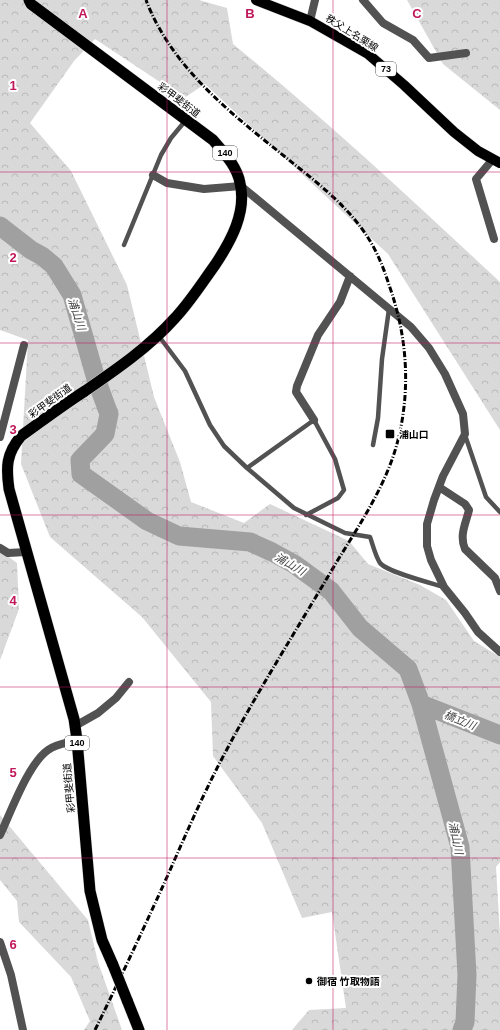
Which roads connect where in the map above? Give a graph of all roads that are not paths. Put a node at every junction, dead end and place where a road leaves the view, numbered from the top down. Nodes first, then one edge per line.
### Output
1 (29, 0) edge
2 (256, 0) edge
3 (315, 0) edge
4 (363, 0) edge
5 (310, 21) junction
6 (466, 53) dead end
7 (186, 120) junction
8 (496, 161) edge
9 (153, 175) junction
10 (241, 186) junction
11 (494, 239) dead end
12 (124, 245) dead end
13 (350, 276) junction
14 (389, 309) junction
15 (158, 336) junction
16 (24, 345) dead end
17 (314, 420) junction
18 (465, 434) junction
19 (0, 437) edge
20 (373, 445) dead end
21 (247, 468) junction
22 (439, 487) junction
23 (4, 490) edge
24 (500, 512) edge
25 (306, 515) junction
26 (0, 548) edge
27 (26, 552) junction
28 (444, 587) junction
29 (500, 591) edge
30 (500, 652) edge
31 (129, 682) dead end
32 (75, 726) junction
33 (77, 740) junction
34 (0, 835) edge
35 (0, 942) edge
36 (23, 1030) edge
37 (139, 1030) edge

1 - 7 highway, 彩甲斐街道 / 140
2 - 5 main road, 秩父上名栗線 / 73
3 - 5 street
4 - 6 street
5 - 8 main road, 秩父上名栗線 / 73
7 - 9 lane
7 - 10 highway, 彩甲斐街道 / 140
8 - 11 street
9 - 10 street
9 - 12 lane
10 - 13 street
10 - 15 highway, 彩甲斐街道 / 140
13 - 14 street
13 - 17 street
14 - 18 street
14 - 20 lane
15 - 21 lane
15 - 23 highway, 彩甲斐街道 / 140
16 - 19 street
17 - 21 lane
17 - 25 lane
18 - 22 street
18 - 24 lane
21 - 25 lane
22 - 28 street
22 - 29 street
23 - 27 highway, 彩甲斐街道 / 140
25 - 28 lane
26 - 27 street
27 - 32 highway, 彩甲斐街道 / 140
28 - 30 street
31 - 32 street
32 - 33 highway, 彩甲斐街道 / 140
33 - 34 street
33 - 37 highway, 彩甲斐街道 / 140, bridge
35 - 36 street

